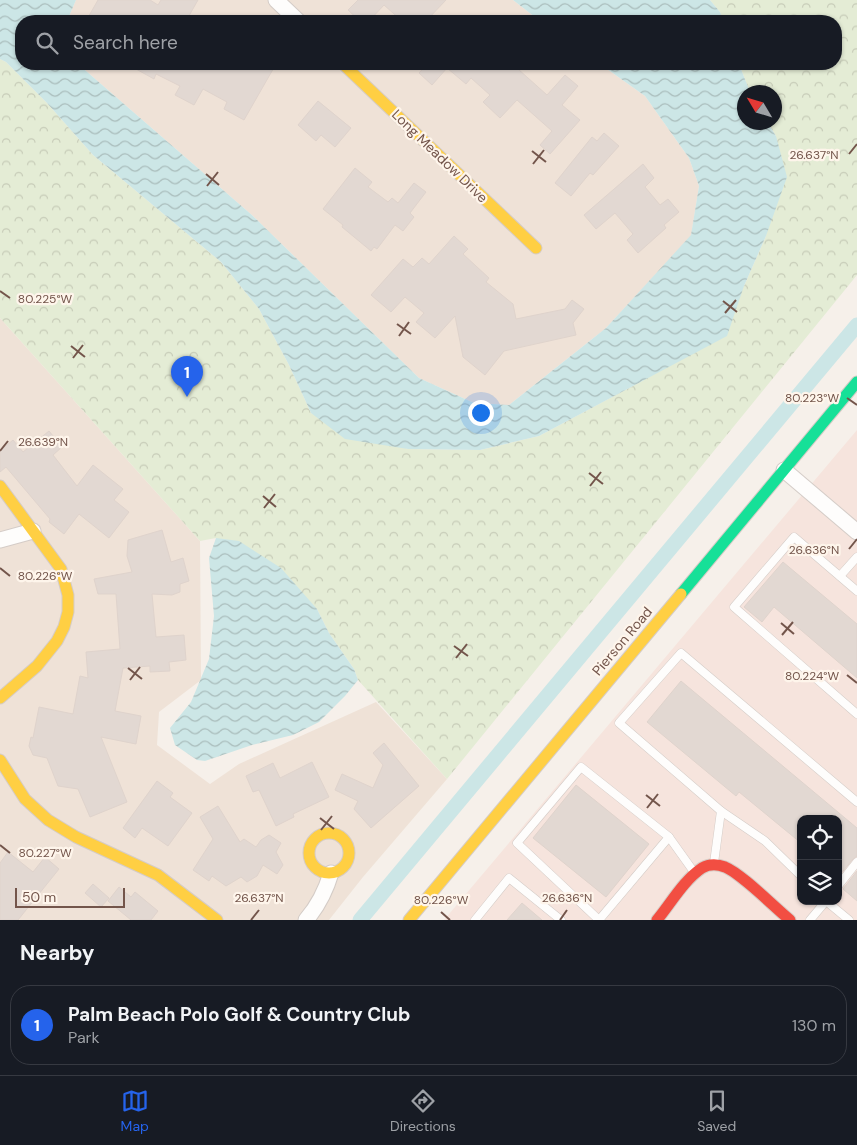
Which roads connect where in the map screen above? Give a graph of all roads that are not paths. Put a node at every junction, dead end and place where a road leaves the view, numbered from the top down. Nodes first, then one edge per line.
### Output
1 (276, 0) edge
2 (292, 15) edge
3 (349, 70) edge
4 (536, 248) dead end
5 (857, 382) edge
6 (784, 470) junction
7 (0, 486) edge
8 (33, 531) junction
9 (857, 532) edge
10 (0, 540) edge
11 (857, 557) edge
12 (840, 576) junction
13 (857, 591) edge
14 (0, 698) edge
15 (857, 714) edge
16 (0, 760) edge
17 (857, 802) edge
18 (721, 811) junction
19 (669, 837) junction
20 (857, 862) edge
21 (714, 864) junction
22 (797, 872) edge
23 (332, 873) dead end
24 (696, 874) junction
25 (842, 881) edge
26 (823, 905) edge
27 (831, 905) edge
28 (217, 920) edge
29 (306, 920) edge
30 (409, 920) edge
31 (475, 920) edge
32 (561, 920) edge
33 (599, 920) edge
34 (657, 920) edge
35 (790, 920) edge
36 (810, 920) edge
37 (849, 920) edge

1 - 2 street
3 - 4 street, Long Meadow Drive
5 - 6 street, Pierson Road
6 - 9 street
6 - 30 street, Pierson Road
7 - 8 street
8 - 10 street
8 - 14 street
11 - 12 lane
12 - 13 lane
12 - 15 lane
16 - 28 street
17 - 18 lane
18 - 21 lane
18 - 22 lane
19 - 24 lane
19 - 33 lane
19 - 33 lane
20 - 25 lane
21 - 24 street
21 - 35 street
23 - 29 street
24 - 34 street
26 - 36 lane
27 - 37 lane
31 - 32 lane

